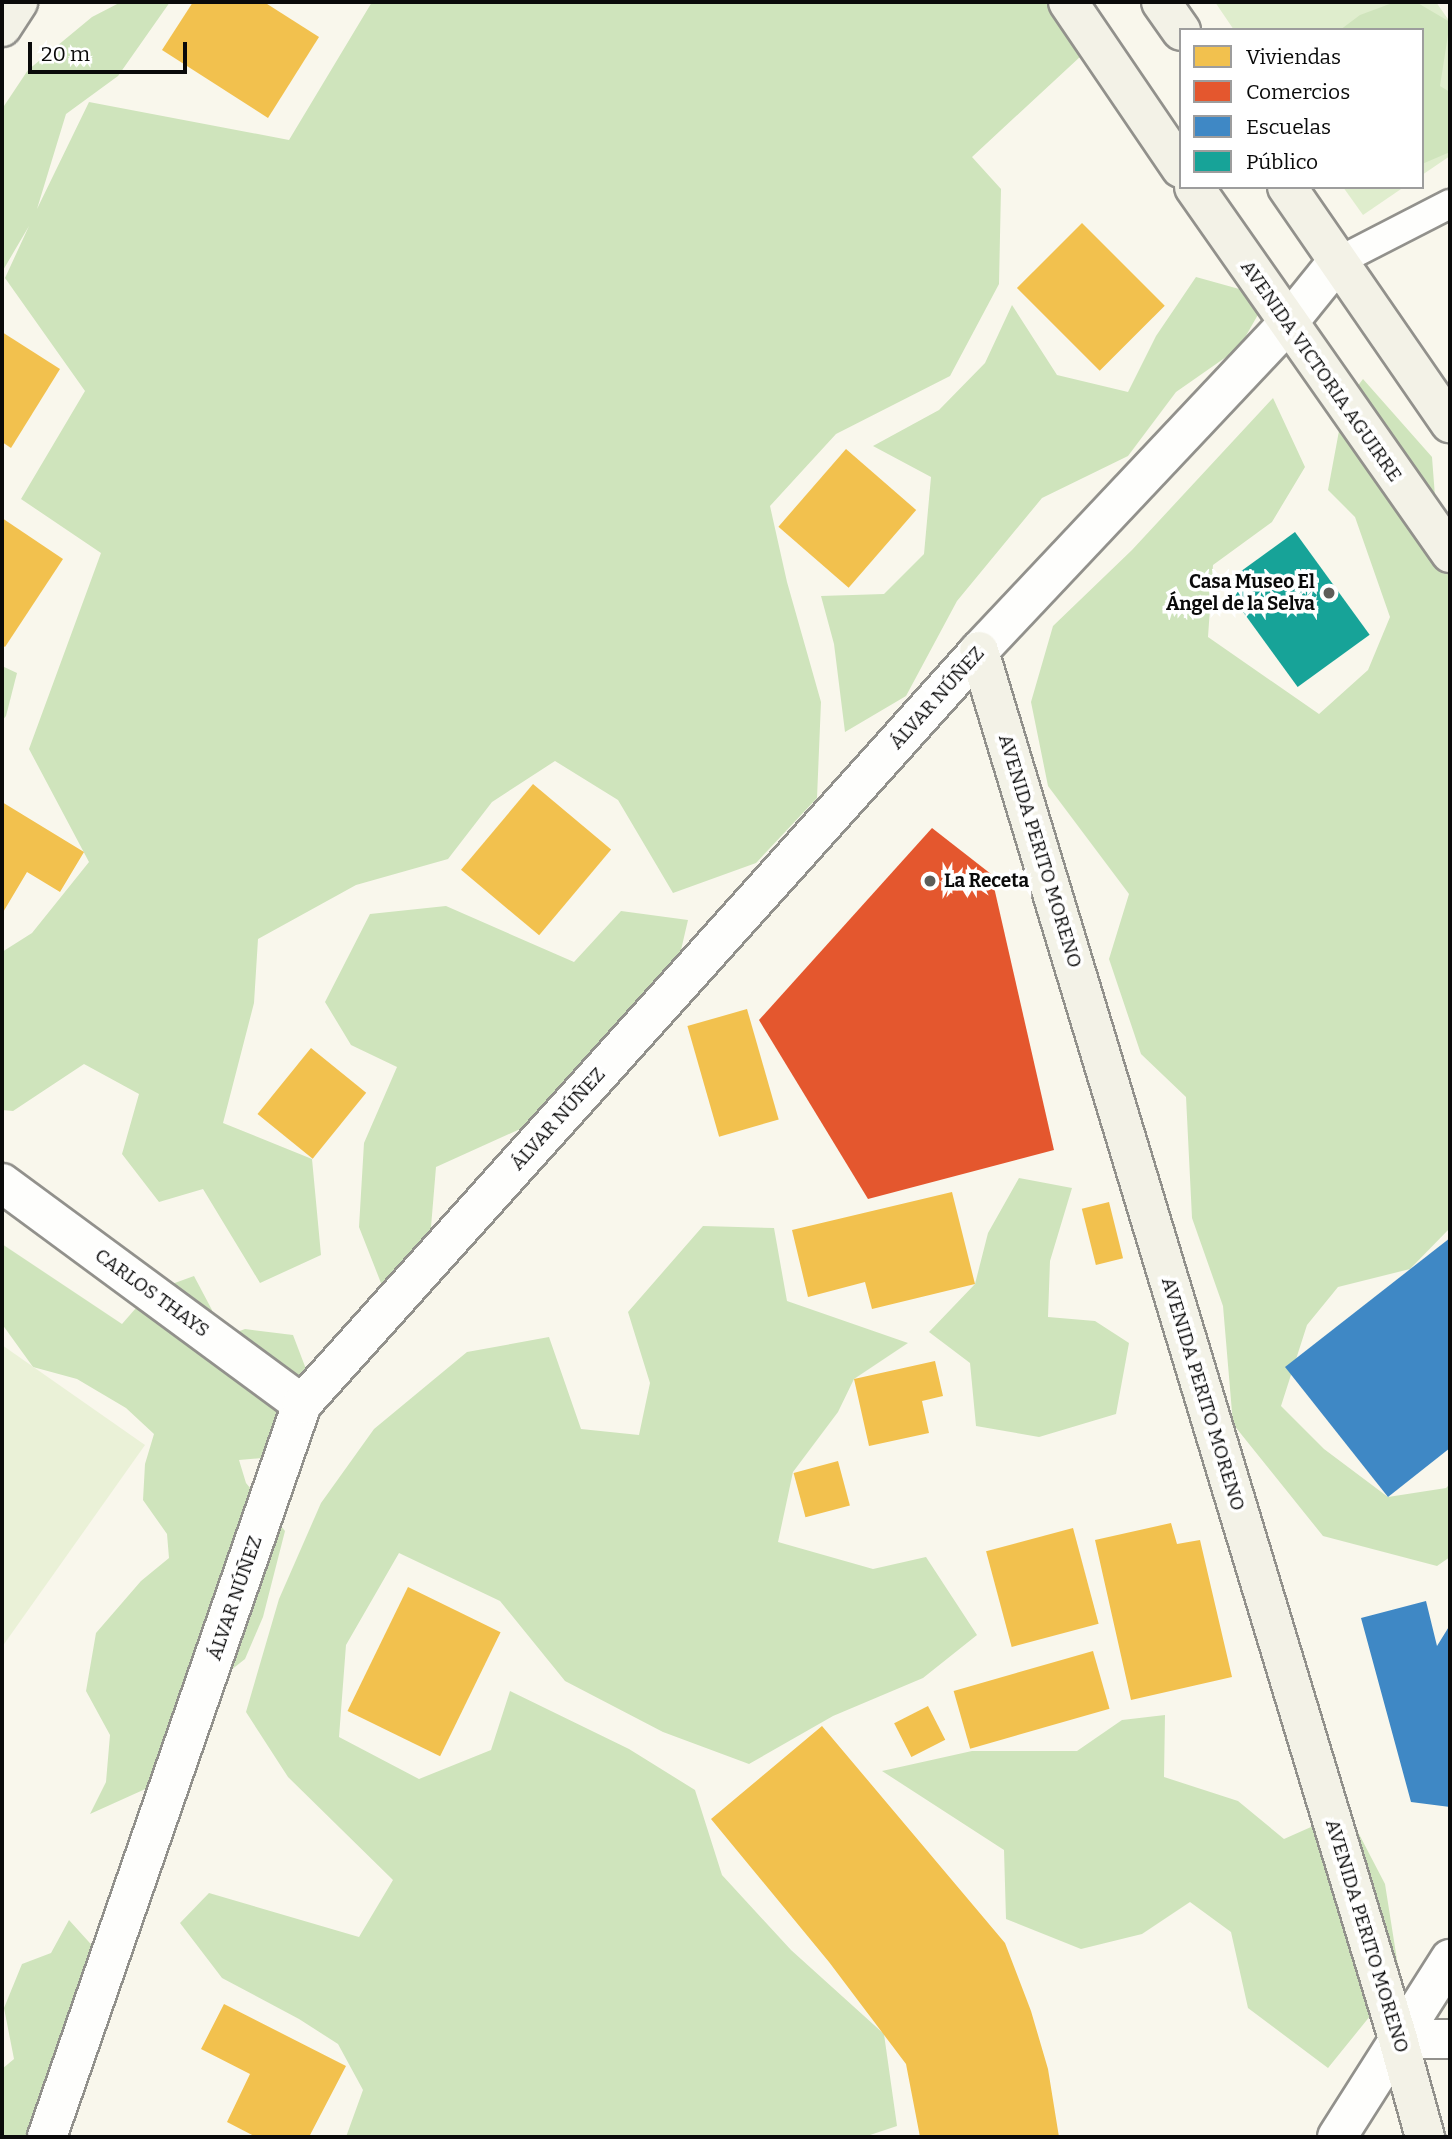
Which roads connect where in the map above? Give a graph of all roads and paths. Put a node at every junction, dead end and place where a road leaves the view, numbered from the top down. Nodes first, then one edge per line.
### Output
1 (18, 2) edge
2 (1068, 2) edge
3 (1161, 2) edge
4 (2, 27) edge
5 (1179, 28) edge
6 (1179, 166) edge
7 (1195, 189) edge
8 (1288, 189) edge
9 (1450, 204) edge
10 (1337, 262) junction
11 (1287, 324) junction
12 (1450, 423) edge
13 (1450, 553) edge
14 (979, 651) junction
15 (2, 1183) edge
16 (302, 1404) junction
17 (1450, 1959) edge
18 (1398, 2039) junction
19 (1450, 2039) edge
20 (47, 2137) edge
21 (1336, 2137) edge
22 (1424, 2137) edge

1 - 4 main road
2 - 6 main road
3 - 5 main road
7 - 11 main road, AVENIDA VICTORIA AGUIRRE
8 - 10 main road
9 - 10 lane
10 - 11 street, ÁLVAR NÚÑEZ
10 - 12 main road
11 - 13 main road, AVENIDA VICTORIA AGUIRRE
11 - 14 street, ÁLVAR NÚÑEZ
14 - 16 street, ÁLVAR NÚÑEZ
14 - 18 main road, AVENIDA PERITO MORENO
15 - 16 street, CARLOS THAYS
16 - 20 street, ÁLVAR NÚÑEZ
17 - 18 street
18 - 19 street
18 - 21 street
18 - 22 main road, AVENIDA PERITO MORENO

